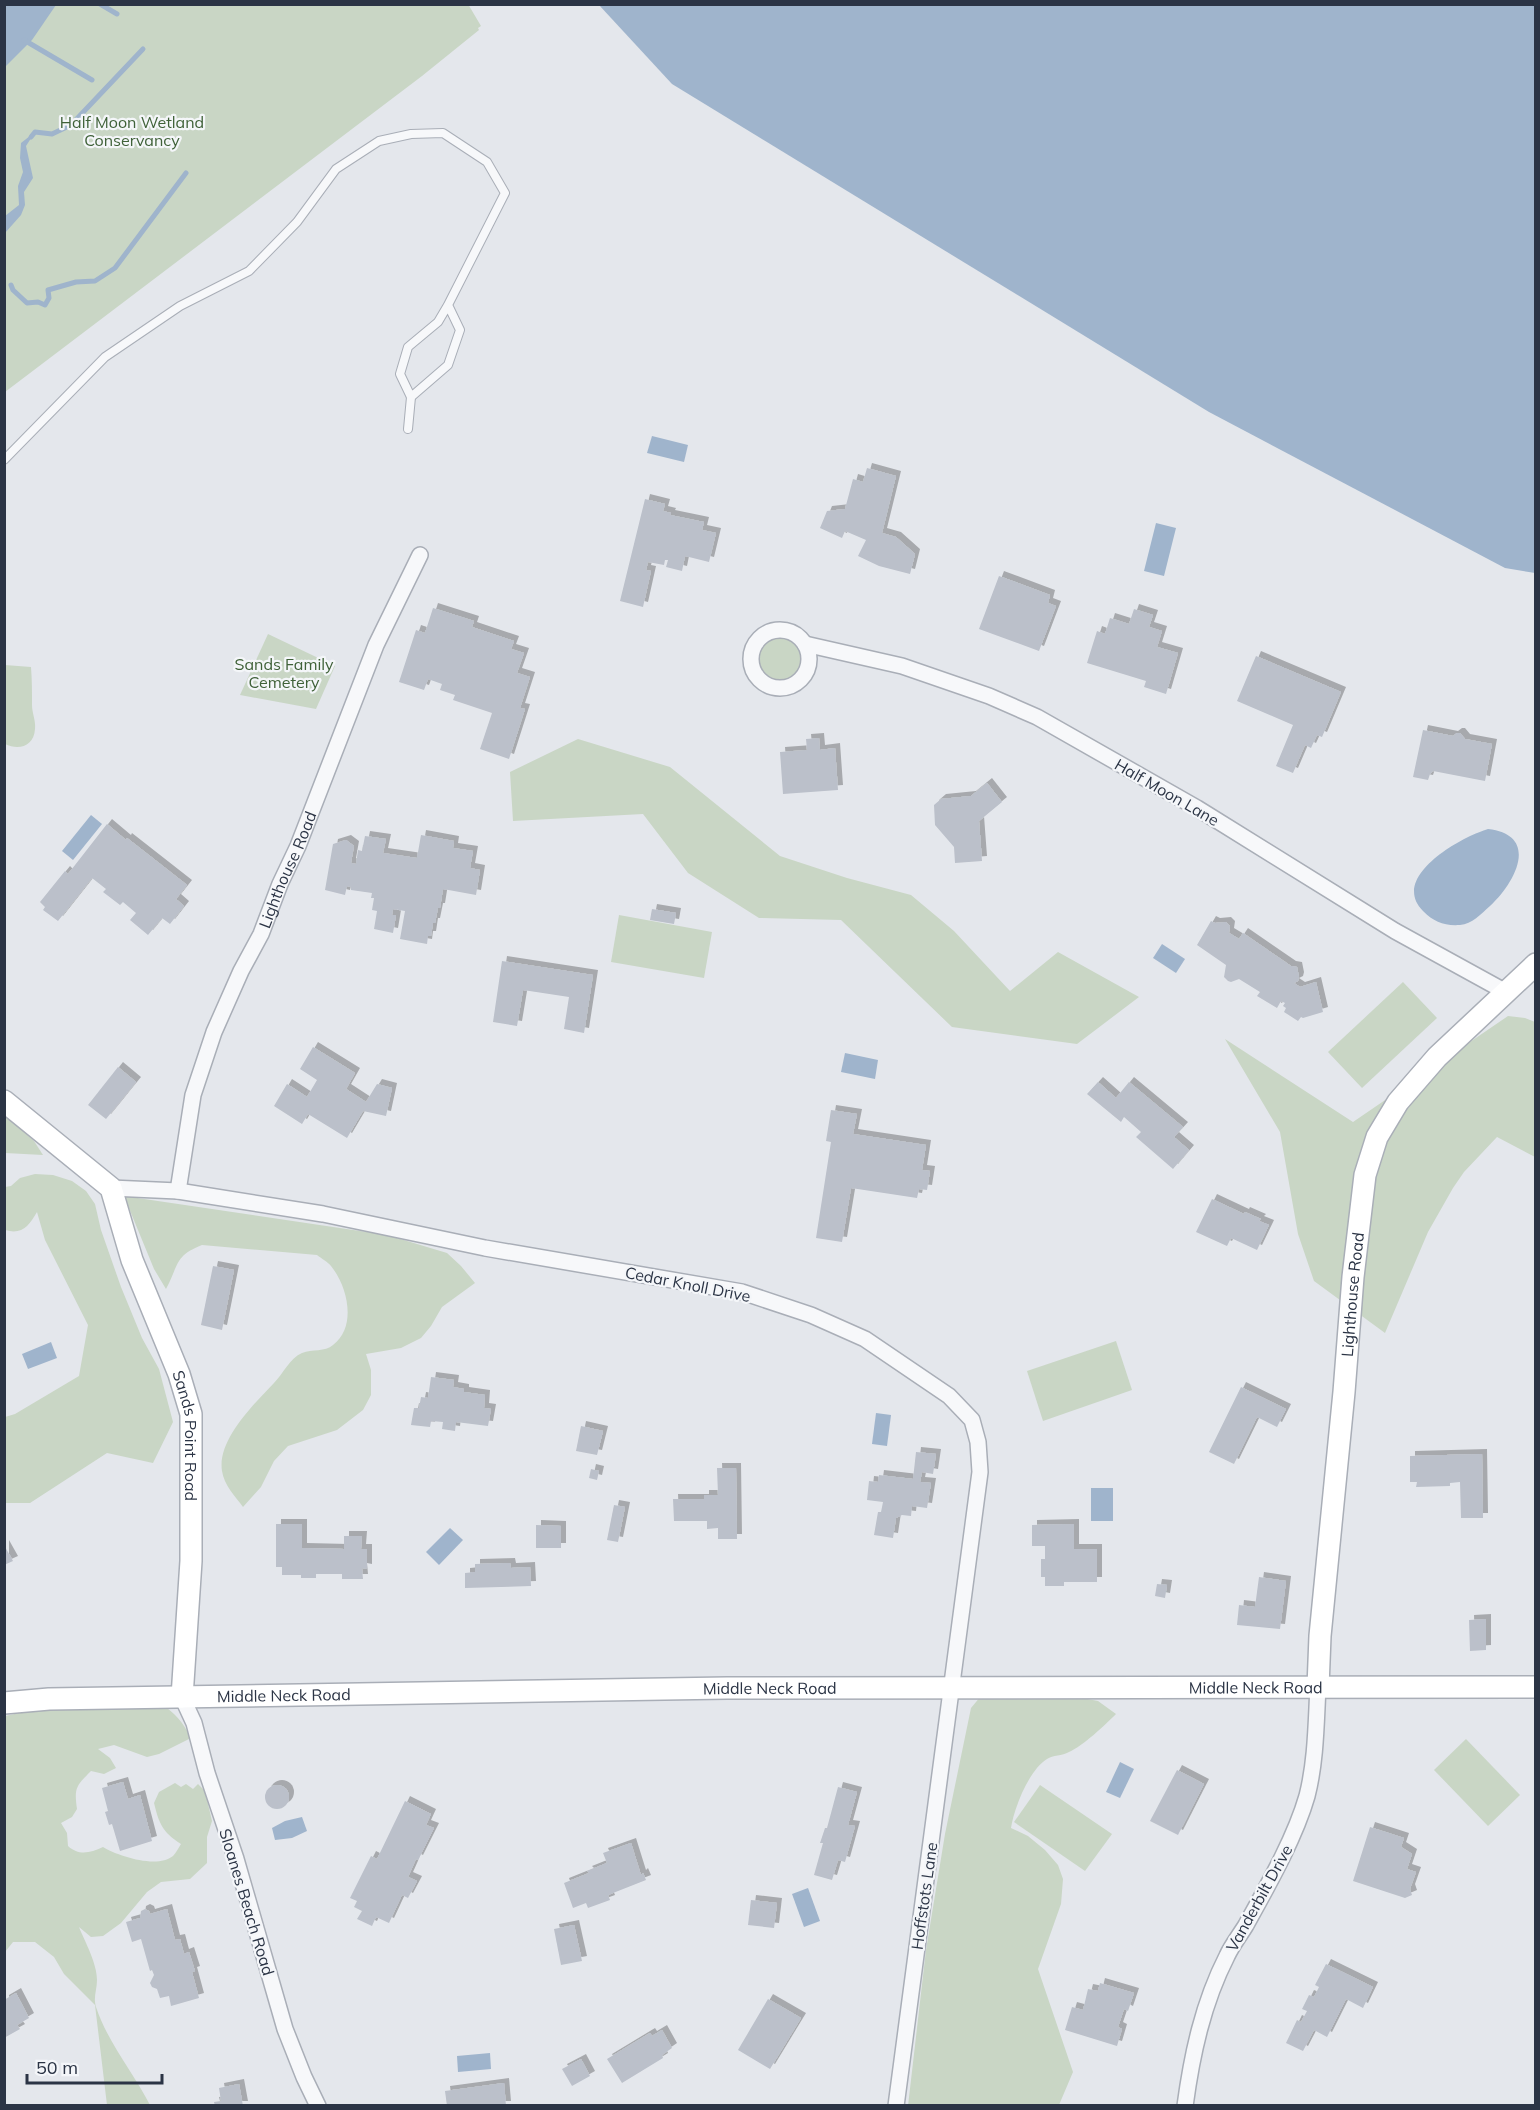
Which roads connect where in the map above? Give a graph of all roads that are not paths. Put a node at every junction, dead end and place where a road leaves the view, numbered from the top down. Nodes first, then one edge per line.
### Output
1 (448, 305) junction
2 (411, 397) junction
3 (408, 429) dead end
4 (4, 460) edge
5 (420, 555) dead end
6 (805, 644) dead end
7 (1536, 964) edge
8 (1506, 992) junction
9 (4, 1101) edge
10 (111, 1188) junction
11 (178, 1191) junction
12 (952, 1687) junction
13 (1318, 1687) junction
14 (1536, 1687) edge
15 (182, 1697) junction
16 (4, 1703) edge
17 (318, 2106) edge
18 (896, 2106) edge
19 (1185, 2106) edge

1 - 2 lane
1 - 2 lane
1 - 4 lane
2 - 3 lane
5 - 11 street, Lighthouse Road
6 - 8 street, Half Moon Lane
7 - 8 street, Lighthouse Road
8 - 13 street, Lighthouse Road
9 - 10 street
10 - 11 street
10 - 15 street, Sands Point Road
11 - 12 street, Cedar Knoll Drive
12 - 13 street, Middle Neck Road
12 - 15 street, Middle Neck Road
12 - 18 street, Hoffstots Lane
13 - 14 street, Middle Neck Road
13 - 19 street, Vanderbilt Drive
15 - 16 street, Middle Neck Road
15 - 17 street, Sloanes Beach Road

